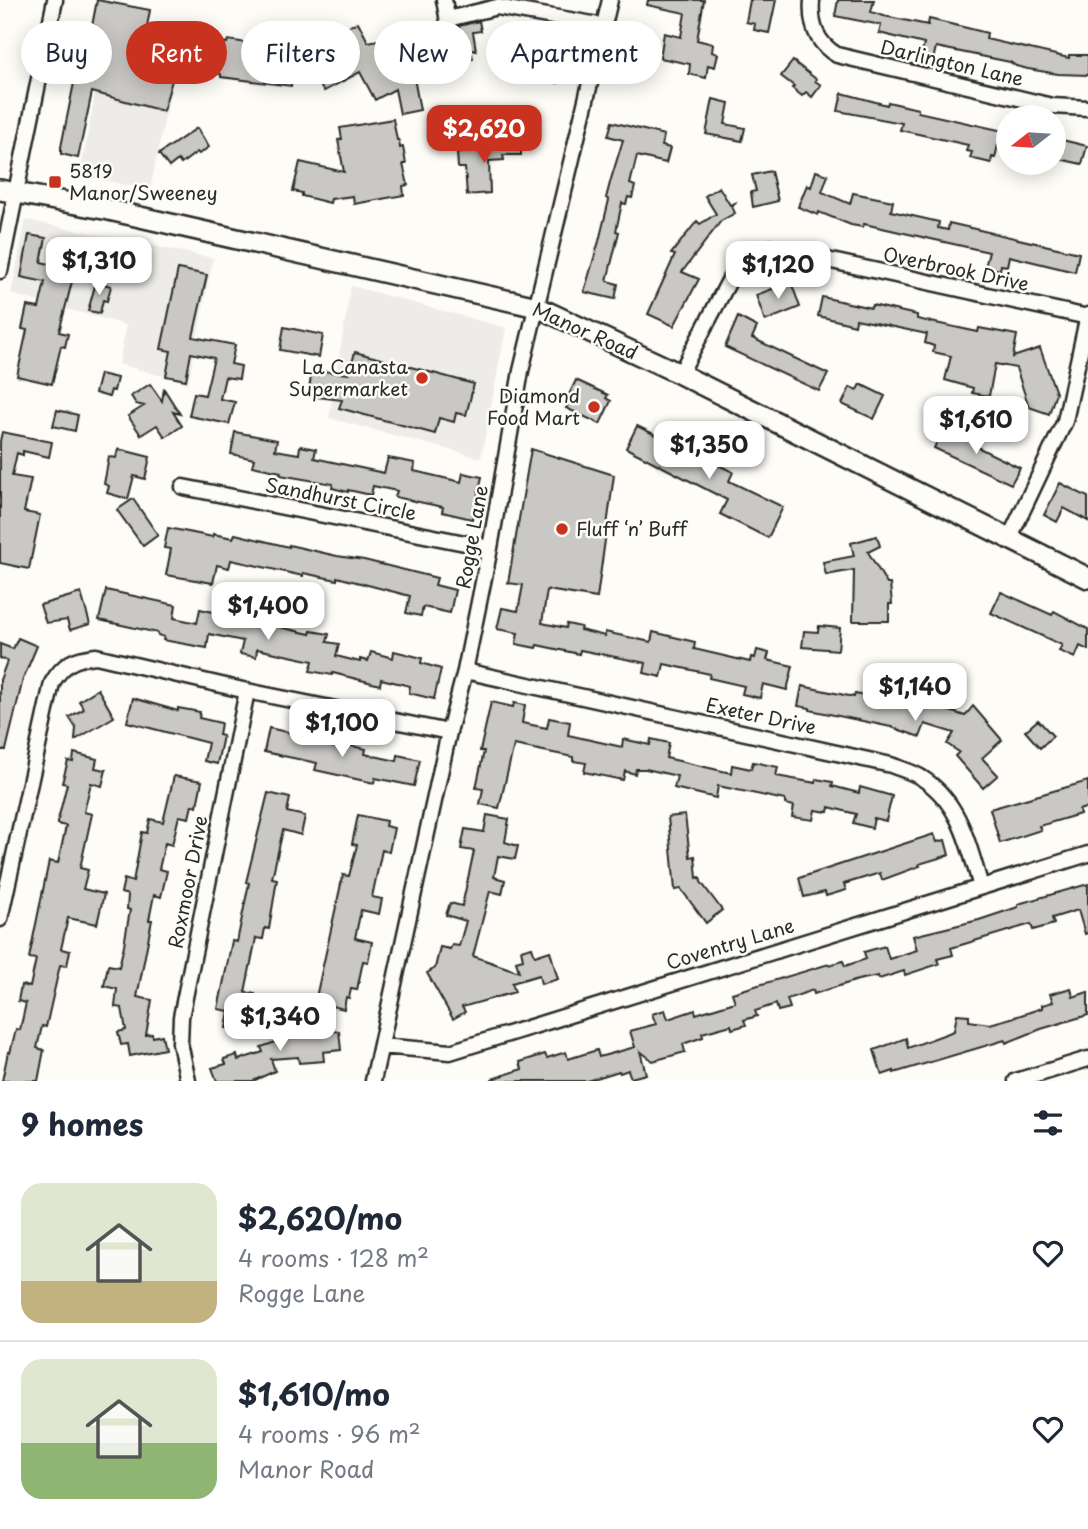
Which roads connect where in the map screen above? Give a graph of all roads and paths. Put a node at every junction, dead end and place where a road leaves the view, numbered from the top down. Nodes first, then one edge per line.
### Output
1 (55, 0) edge
2 (444, 0) edge
3 (610, 0) edge
4 (812, 0) edge
5 (447, 19) joint
6 (577, 21) edge
7 (605, 21) edge
8 (590, 84) edge
9 (1088, 108) edge
10 (8, 192) edge
11 (0, 271) edge
12 (537, 307) junction
13 (1088, 316) edge
14 (680, 374) junction
15 (183, 487) dead end
16 (1009, 540) junction
17 (490, 548) junction
18 (1088, 578) edge
19 (465, 671) junction
20 (247, 691) junction
21 (449, 732) junction
22 (1088, 853) edge
23 (981, 887) junction
24 (0, 919) edge
25 (381, 1046) junction
26 (1088, 1059) edge
27 (188, 1081) edge
28 (373, 1081) edge
29 (1016, 1081) edge

1 - 10 street
2 - 5 street
3 - 7 street, Rogge Lane
4 - 9 street, Darlington Lane
5 - 6 street
8 - 12 street, Rogge Lane
10 - 11 street
10 - 12 main road, Manor Road
12 - 14 main road, Manor Road
12 - 17 street, Rogge Lane
13 - 14 street, Overbrook Drive
13 - 16 street
14 - 16 main road, Manor Road
15 - 17 street, Sandhurst Circle
16 - 18 main road, Manor Road
17 - 19 street, Rogge Lane
19 - 21 street, Rogge Lane
19 - 23 street, Exeter Drive
20 - 21 street
20 - 24 street
20 - 27 street, Roxmoor Drive
21 - 25 street, Rogge Lane
22 - 23 street, Coventry Lane
23 - 25 street, Coventry Lane
25 - 28 street, Rogge Lane
26 - 29 street

